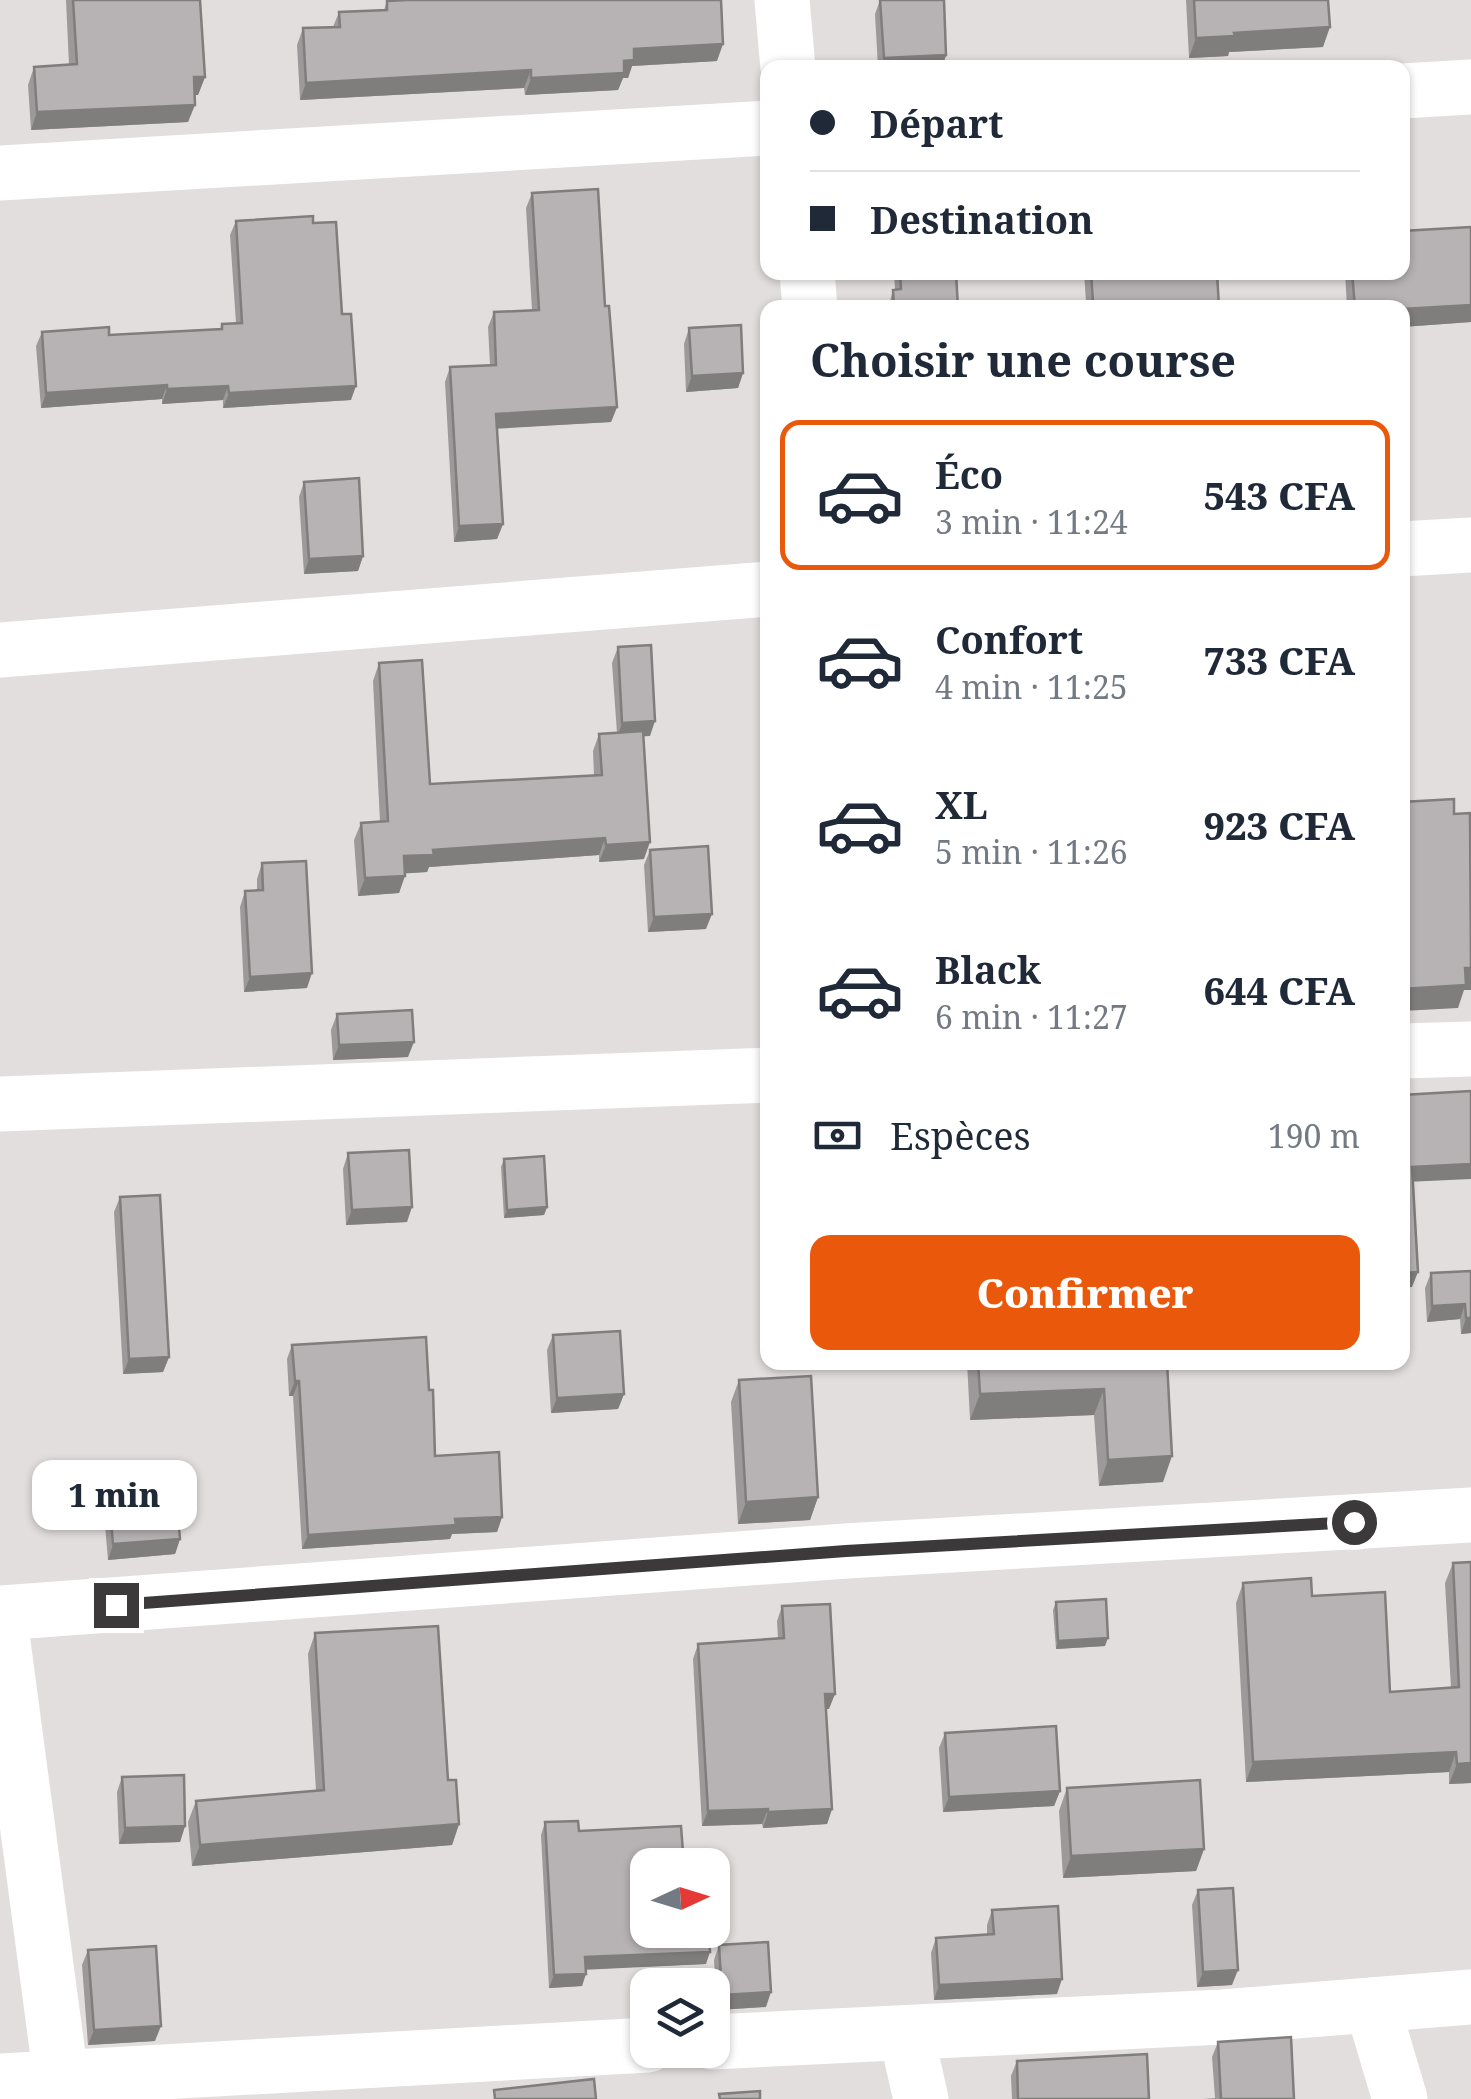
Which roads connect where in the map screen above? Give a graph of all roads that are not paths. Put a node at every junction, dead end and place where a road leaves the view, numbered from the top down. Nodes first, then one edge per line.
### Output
1 (782, 0) edge
2 (787, 60) edge
3 (1471, 88) edge
4 (1410, 92) edge
5 (760, 128) edge
6 (0, 173) edge
7 (1471, 545) edge
8 (1410, 549) edge
9 (760, 590) edge
10 (0, 650) edge
11 (1471, 1049) edge
12 (1410, 1052) edge
13 (760, 1075) edge
14 (0, 1104) edge
15 (1471, 1515) edge
16 (0, 1617) edge
17 (1471, 1998) edge
18 (1372, 2005) junction
19 (906, 2033) junction
20 (730, 2041) edge
21 (630, 2047) edge
22 (0, 2081) edge
23 (65, 2088) edge
24 (921, 2099) edge
25 (1400, 2099) edge

1 - 2 street
3 - 4 street
5 - 6 street
7 - 8 street
9 - 10 street
11 - 12 street
13 - 14 street
15 - 16 street
16 - 23 street
17 - 18 street
18 - 19 street
18 - 25 street
19 - 20 street
19 - 24 street
21 - 23 street
22 - 23 street

